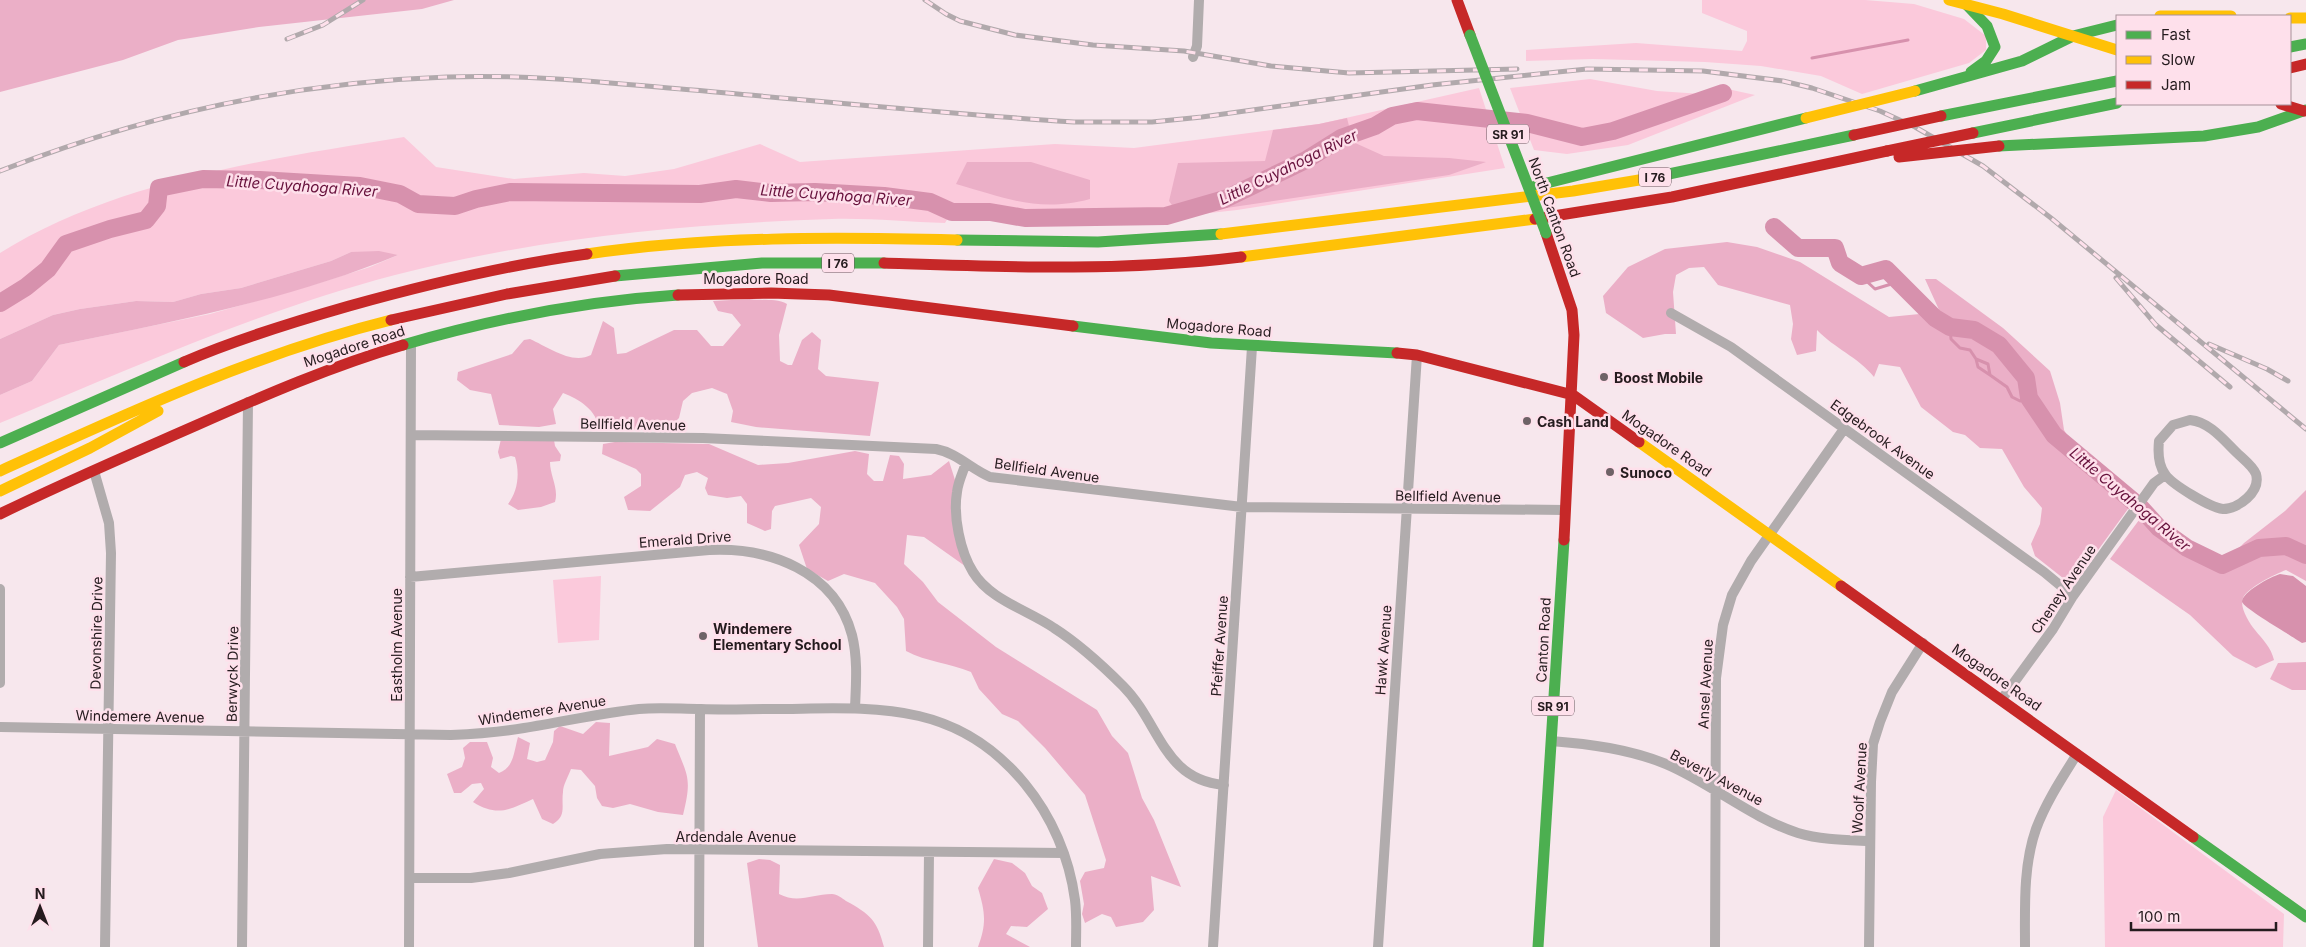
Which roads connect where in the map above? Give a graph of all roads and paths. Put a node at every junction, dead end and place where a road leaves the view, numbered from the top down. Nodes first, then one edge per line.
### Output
1 (1199, 0) edge
2 (1457, 0) edge
3 (1949, 0) edge
4 (1965, 3) junction
5 (2291, 18) edge
6 (2306, 18) edge
7 (2116, 25) edge
8 (2073, 36) junction
9 (2306, 44) edge
10 (2291, 47) edge
11 (2116, 50) edge
12 (1193, 57) dead end
13 (2306, 64) edge
14 (2291, 68) edge
15 (1963, 77) junction
16 (2116, 81) edge
17 (2116, 103) edge
18 (2285, 105) edge
19 (2305, 111) edge
20 (1837, 162) junction
21 (1454, 206) junction
22 (1671, 313) dead end
23 (411, 343) junction
24 (1252, 347) junction
25 (1417, 355) junction
26 (210, 378) junction
27 (1573, 395) junction
28 (248, 402) junction
29 (1844, 429) junction
30 (411, 434) junction
31 (0, 442) edge
32 (966, 463) junction
33 (0, 471) edge
34 (94, 471) junction
35 (2165, 475) junction
36 (0, 491) edge
37 (1242, 507) junction
38 (1406, 509) junction
39 (1565, 510) junction
40 (0, 514) edge
41 (1769, 533) junction
42 (410, 577) junction
43 (0, 589) edge
44 (2073, 596) junction
45 (1923, 643) junction
46 (0, 683) edge
47 (2002, 699) junction
48 (855, 708) junction
49 (700, 710) junction
50 (0, 726) edge
51 (108, 729) junction
52 (245, 732) junction
53 (409, 734) junction
54 (1551, 741) junction
55 (2077, 754) junction
56 (1224, 785) junction
57 (1715, 790) junction
58 (1870, 841) junction
59 (700, 849) junction
60 (929, 852) junction
61 (1064, 852) junction
62 (410, 878) junction
63 (2306, 917) edge
64 (105, 947) edge
65 (242, 947) edge
66 (409, 947) edge
67 (699, 947) edge
68 (928, 947) edge
69 (1076, 947) edge
70 (1213, 947) edge
71 (1378, 947) edge
72 (1538, 947) edge
73 (1715, 947) edge
74 (1869, 947) edge
75 (2025, 947) edge

1 - 12 street
2 - 27 main road, North Canton Road / SR 91, bridge
3 - 4 main road
4 - 8 main road
4 - 15 main road
5 - 6 main road
7 - 8 main road
8 - 11 main road
8 - 15 main road
9 - 10 main road
13 - 14 main road
15 - 21 main road, bridge
16 - 21 main road, I 76, bridge
17 - 20 main road, I 76, bridge
18 - 19 main road
19 - 20 main road, bridge
20 - 26 main road, I 76
21 - 31 main road, I 76
22 - 29 street, Edgebrook Avenue
23 - 24 main road, Mogadore Road
23 - 28 main road, Mogadore Road
23 - 30 street, Eastholm Avenue
24 - 25 main road, Mogadore Road
24 - 37 street, Pfeiffer Avenue
25 - 27 main road, Mogadore Road
25 - 38 street, Hawk Avenue
26 - 33 main road, I 76
26 - 36 main road
27 - 39 main road, Canton Road / SR 91
27 - 41 main road, Mogadore Road
28 - 34 main road, Mogadore Road
28 - 52 street, Berwyck Drive
29 - 41 street, Ansel Avenue
29 - 44 street, Edgebrook Avenue
30 - 32 street, Bellfield Avenue
30 - 42 street, Eastholm Avenue
32 - 37 street, Bellfield Avenue
32 - 56 street
34 - 40 main road, Mogadore Road
34 - 51 street, Devonshire Drive
35 - 35 street
35 - 44 street, Cheney Avenue
37 - 38 street, Bellfield Avenue
37 - 56 street, Pfeiffer Avenue
38 - 39 street, Bellfield Avenue
38 - 71 street, Hawk Avenue
39 - 54 main road, Canton Road / SR 91
41 - 45 main road, Mogadore Road
41 - 57 street, Ansel Avenue
42 - 48 street, Emerald Drive
42 - 53 street, Eastholm Avenue
43 - 46 street
44 - 47 street, Cheney Avenue
45 - 47 main road, Mogadore Road
45 - 58 street, Woolf Avenue
47 - 55 main road, Mogadore Road
48 - 49 street, Windemere Avenue
48 - 61 street, Windemere Avenue
49 - 53 street, Windemere Avenue
49 - 59 street
50 - 51 street, Windemere Avenue
51 - 52 street, Windemere Avenue
51 - 64 street, Devonshire Drive
52 - 53 street, Windemere Avenue
52 - 65 street, Berwyck Drive
53 - 62 street, Eastholm Avenue
54 - 57 street, Beverly Avenue
54 - 72 main road, Canton Road / SR 91
55 - 63 main road, Mogadore Road
55 - 75 street
56 - 70 street, Pfeiffer Avenue
57 - 58 street, Beverly Avenue
57 - 73 street, Ansel Avenue
58 - 74 street, Woolf Avenue
59 - 60 street, Ardendale Avenue
59 - 62 street, Ardendale Avenue
59 - 67 street
60 - 61 street, Ardendale Avenue
60 - 68 street
61 - 69 street, Windemere Avenue
62 - 66 street, Eastholm Avenue

